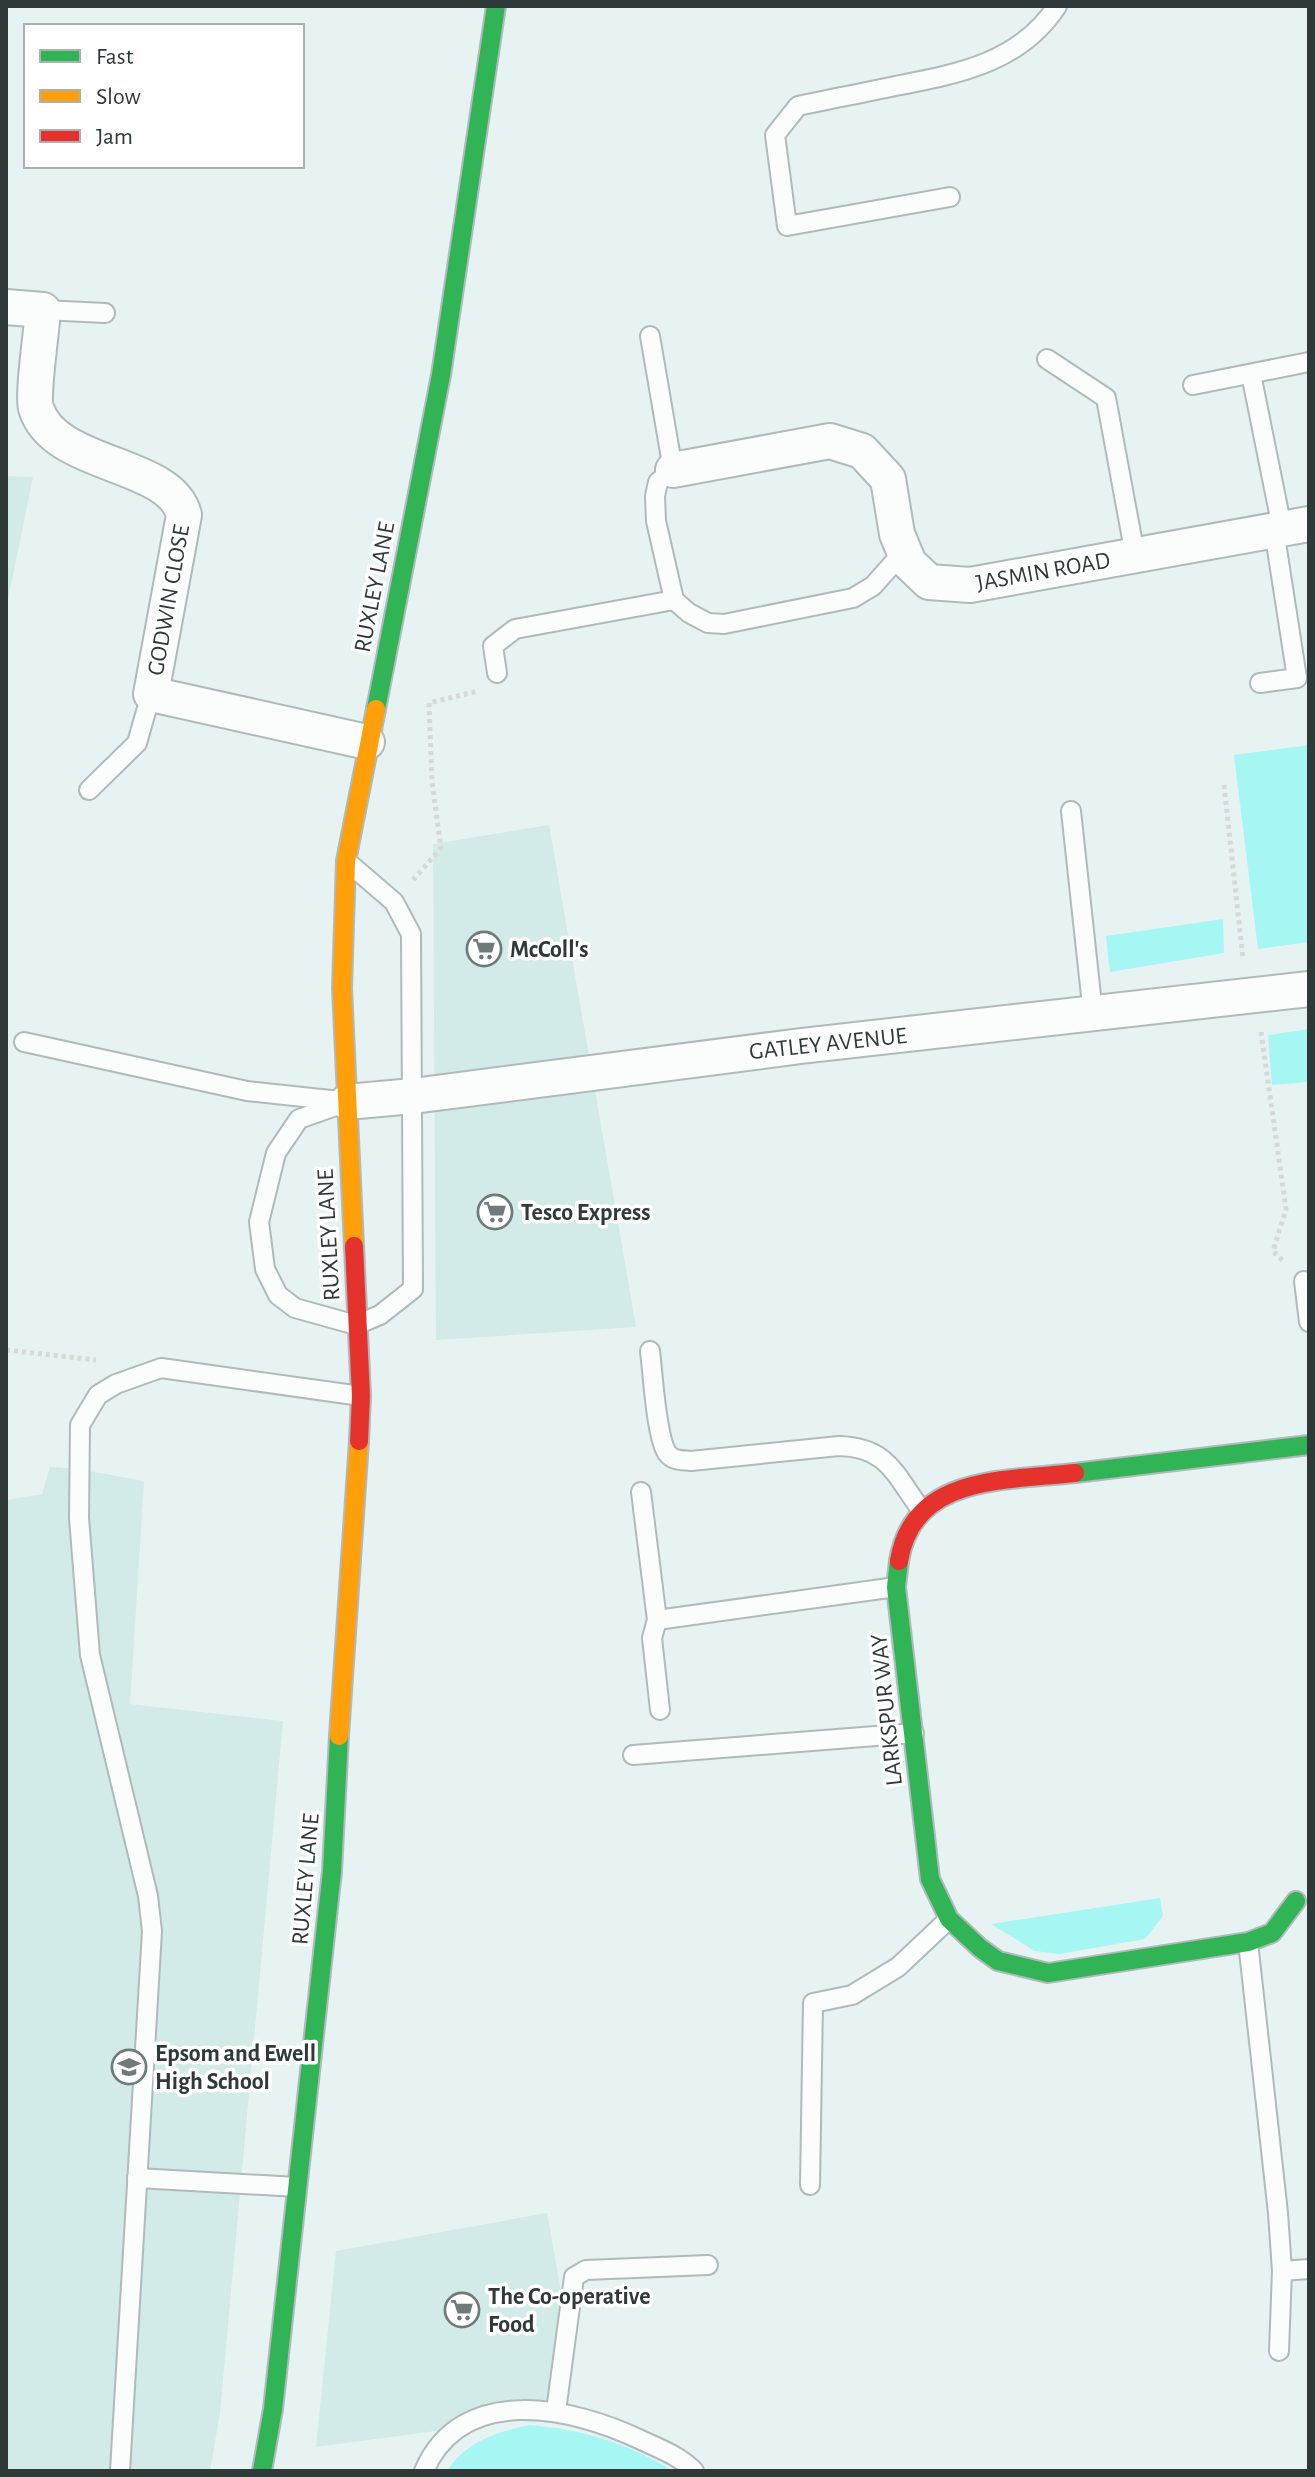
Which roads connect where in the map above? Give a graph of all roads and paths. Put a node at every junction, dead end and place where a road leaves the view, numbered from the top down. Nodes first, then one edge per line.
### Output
1 (496, 6) edge
2 (1057, 6) edge
3 (950, 197) dead end
4 (6, 307) edge
5 (43, 310) junction
6 (105, 313) dead end
7 (650, 336) dead end
8 (1047, 359) dead end
9 (1309, 362) edge
10 (1251, 374) junction
11 (1193, 385) dead end
12 (673, 470) junction
13 (1288, 527) edge
14 (904, 551) junction
15 (1135, 555) junction
16 (674, 600) junction
17 (497, 673) joint
18 (1260, 683) dead end
19 (151, 694) junction
20 (367, 742) junction
21 (1224, 785) dead end
22 (89, 790) dead end
23 (1071, 811) dead end
24 (346, 861) junction
25 (394, 902) junction
26 (1309, 989) edge
27 (1251, 996) junction
28 (1093, 1014) junction
29 (24, 1042) dead end
30 (413, 1096) junction
31 (347, 1102) junction
32 (1304, 1281) joint
33 (1309, 1322) edge
34 (356, 1325) junction
35 (6, 1350) edge
36 (650, 1351) dead end
37 (100, 1361) dead end
38 (361, 1396) junction
39 (1309, 1445) edge
40 (641, 1492) dead end
41 (922, 1511) junction
42 (896, 1587) junction
43 (657, 1620) junction
44 (660, 1710) dead end
45 (914, 1733) junction
46 (633, 1755) dead end
47 (1303, 1898) edge
48 (949, 1919) junction
49 (1248, 1942) junction
50 (137, 2178) junction
51 (810, 2185) dead end
52 (297, 2187) junction
53 (708, 2265) dead end
54 (1309, 2269) edge
55 (1282, 2271) junction
56 (1279, 2351) dead end
57 (556, 2411) junction
58 (120, 2471) edge
59 (262, 2471) edge
60 (424, 2471) edge
61 (694, 2471) edge

1 - 20 main road, RUXLEY LANE
2 - 3 lane
4 - 5 street
5 - 6 lane
5 - 19 street, GODWIN CLOSE
7 - 12 lane
8 - 15 lane
9 - 10 lane
10 - 11 lane
10 - 13 lane
12 - 14 street, JASMIN ROAD
12 - 16 lane
13 - 15 street, JASMIN ROAD
13 - 18 lane
14 - 15 street, JASMIN ROAD
14 - 16 lane
16 - 17 lane
17 - 25 path
19 - 20 street, GODWIN CLOSE
19 - 22 lane
20 - 24 main road, RUXLEY LANE
21 - 27 path
23 - 28 lane
24 - 25 lane
24 - 31 main road, RUXLEY LANE
25 - 30 lane
26 - 27 street, GATLEY AVENUE
27 - 28 street, GATLEY AVENUE
27 - 32 path
28 - 30 street, GATLEY AVENUE
29 - 31 lane
30 - 31 street, GATLEY AVENUE
30 - 34 lane
31 - 34 main road, RUXLEY LANE
31 - 34 lane
32 - 33 lane
34 - 38 main road, RUXLEY LANE
35 - 37 path
36 - 41 lane
38 - 50 lane
38 - 52 main road, RUXLEY LANE
39 - 41 main road, LARKSPUR WAY
40 - 43 lane
41 - 42 main road, LARKSPUR WAY
42 - 43 lane
42 - 45 main road, LARKSPUR WAY
43 - 44 lane
45 - 46 lane
45 - 48 main road, LARKSPUR WAY
47 - 49 main road, LARKSPUR WAY
48 - 49 main road, LARKSPUR WAY
48 - 51 lane
49 - 55 lane
50 - 52 lane
50 - 58 lane
52 - 59 main road, RUXLEY LANE
53 - 57 lane
54 - 55 lane
55 - 56 lane
57 - 60 lane
57 - 61 lane

